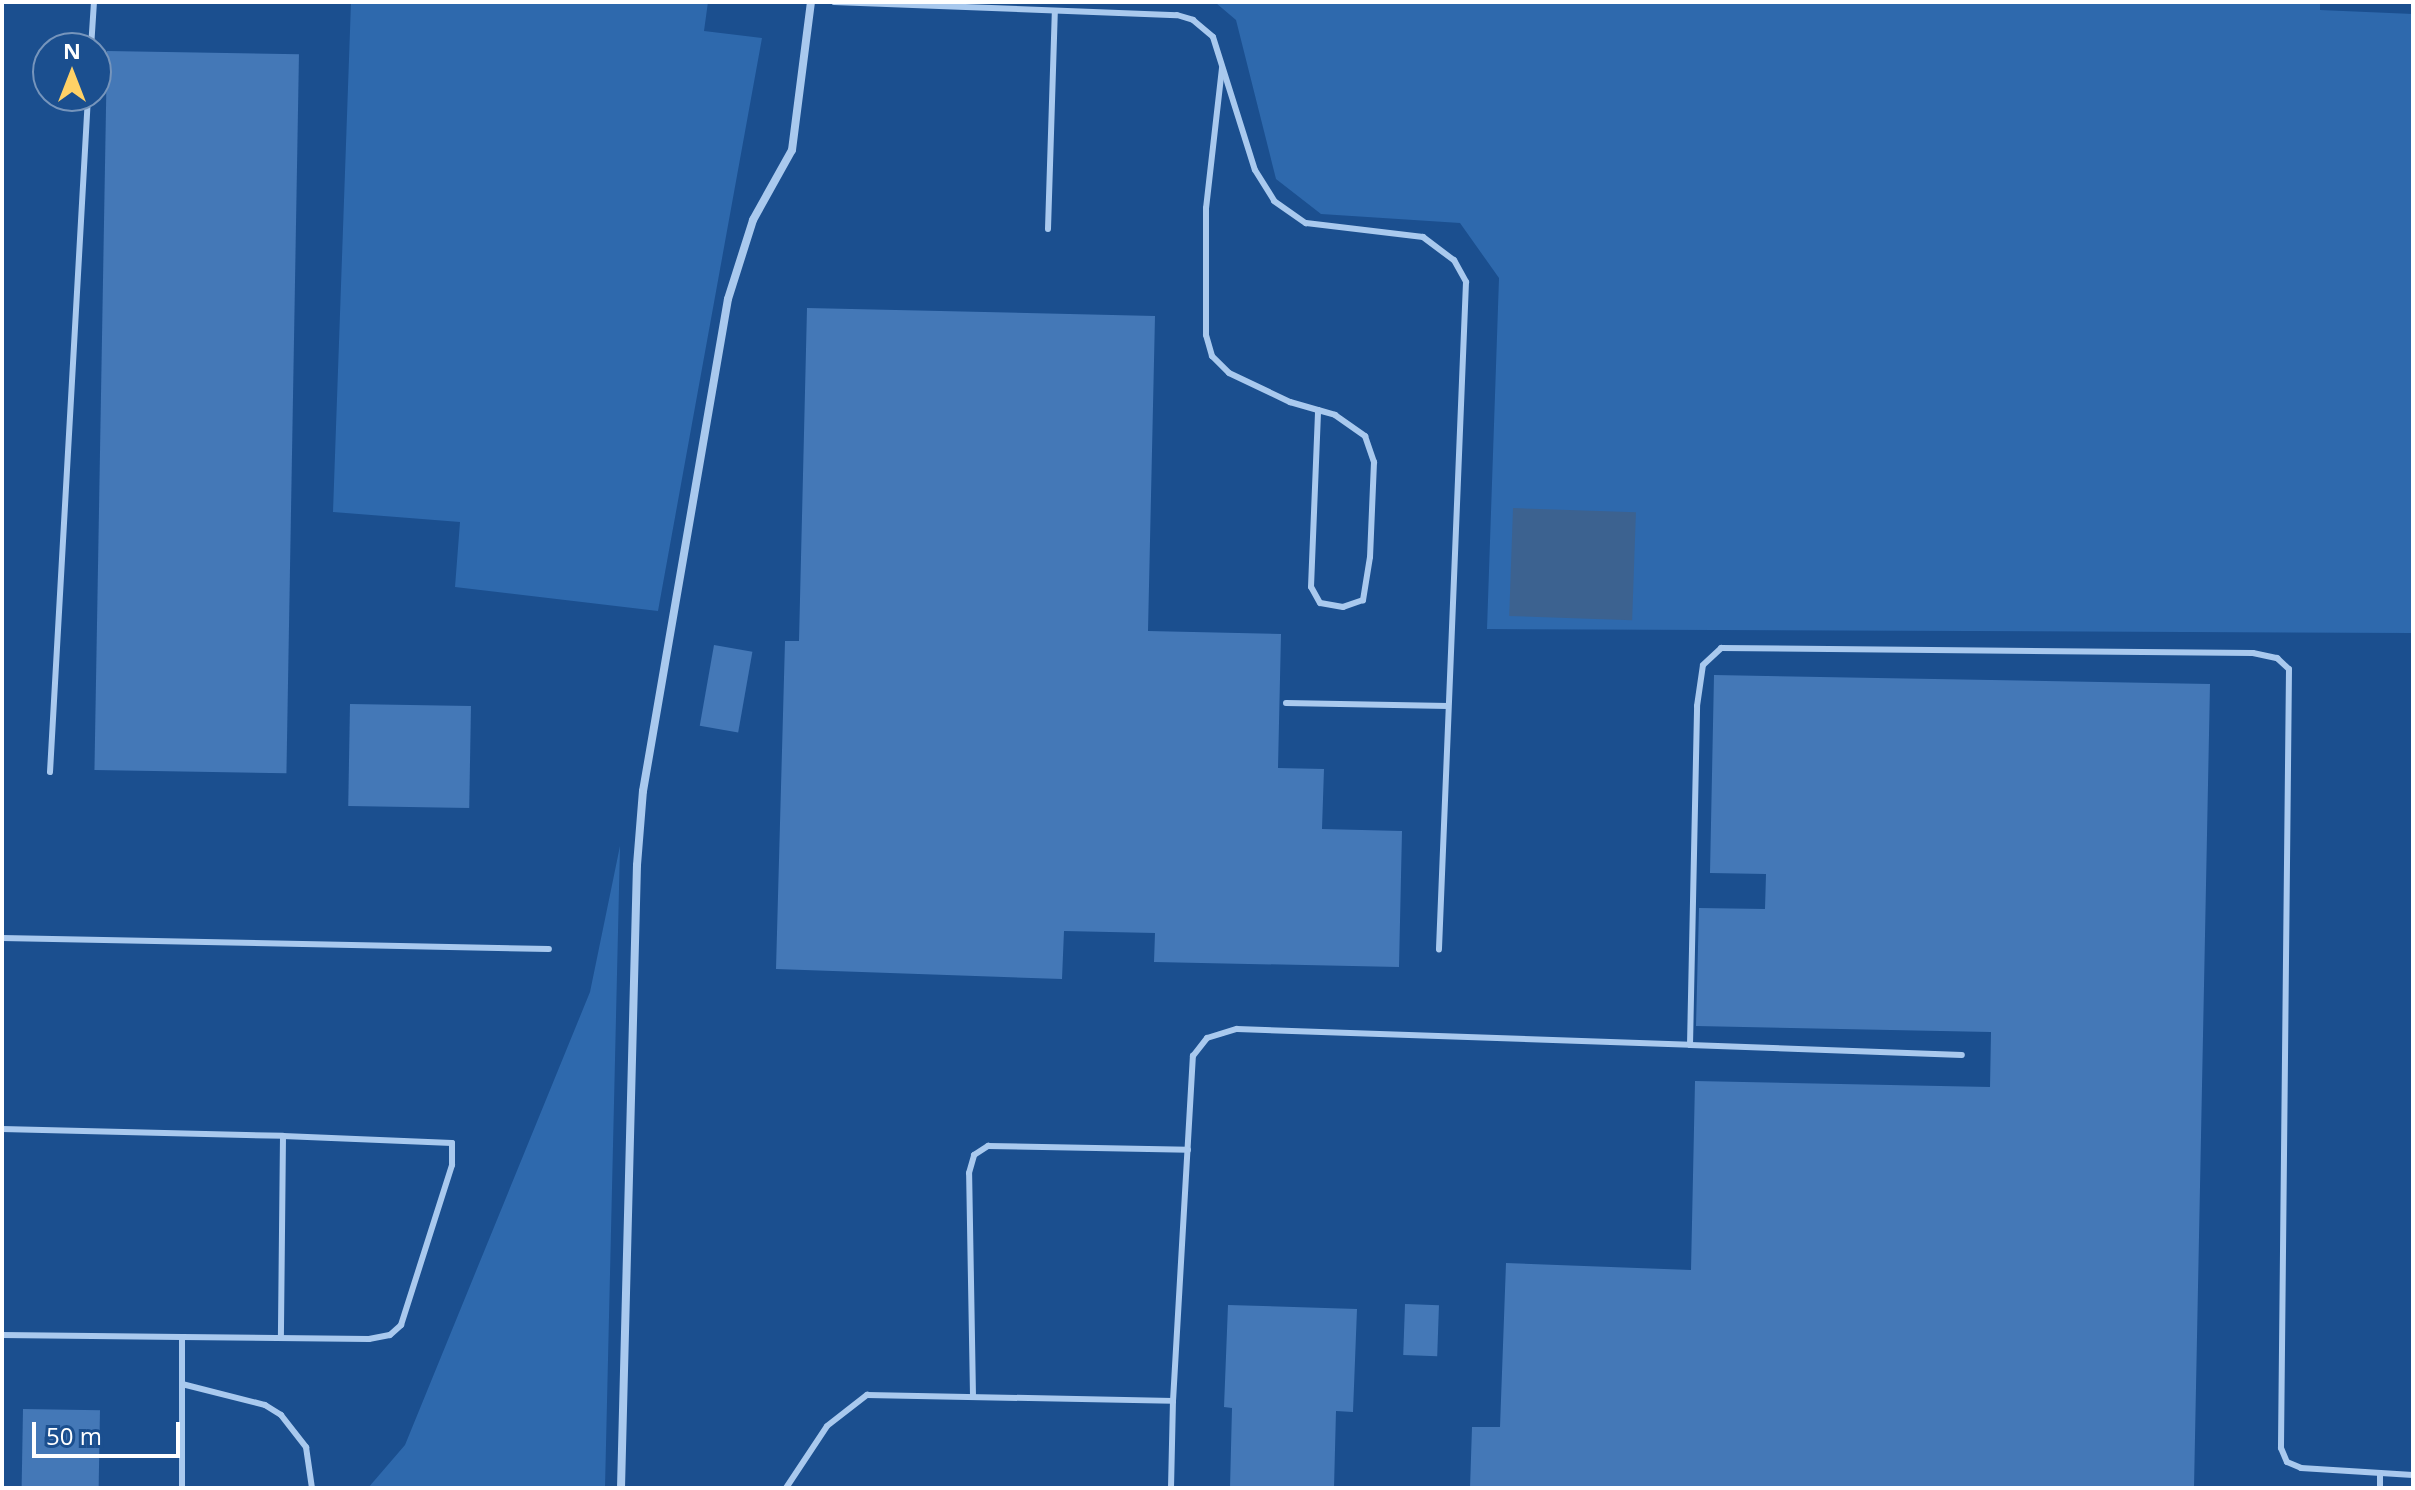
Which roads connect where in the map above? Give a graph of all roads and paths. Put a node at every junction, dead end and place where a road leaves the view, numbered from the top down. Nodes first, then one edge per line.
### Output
1 (94, 2) edge
2 (811, 2) edge
3 (834, 2) edge
4 (1027, 2) edge
5 (1089, 2) edge
6 (1027, 11) junction
7 (1055, 12) junction
8 (1088, 13) junction
9 (92, 32) edge
10 (1222, 65) junction
11 (87, 112) edge
12 (1048, 229) dead end
13 (1318, 410) junction
14 (1286, 703) dead end
15 (1448, 706) junction
16 (50, 772) dead end
17 (2, 938) edge
18 (549, 949) dead end
19 (1439, 949) dead end
20 (1690, 1045) junction
21 (1962, 1055) dead end
22 (2, 1129) edge
23 (283, 1136) junction
24 (1188, 1150) junction
25 (2, 1335) edge
26 (182, 1337) junction
27 (281, 1338) junction
28 (182, 1384) junction
29 (973, 1396) junction
30 (1173, 1401) junction
31 (2380, 1473) junction
32 (2413, 1475) edge
33 (182, 1488) edge
34 (312, 1488) edge
35 (621, 1488) edge
36 (786, 1488) edge
37 (1171, 1488) edge
38 (2380, 1488) edge

1 - 9 lane
2 - 35 street
3 - 6 lane
4 - 6 lane
5 - 8 lane
6 - 7 lane
7 - 8 lane
7 - 12 lane
8 - 10 lane
10 - 13 lane
10 - 15 lane
11 - 16 lane
13 - 13 lane
14 - 15 lane
15 - 19 lane
17 - 18 lane
20 - 21 lane
20 - 24 lane
20 - 31 lane
22 - 23 lane
23 - 27 lane
23 - 27 lane
24 - 29 lane
24 - 30 lane
25 - 26 lane
26 - 27 lane
26 - 28 lane
28 - 33 lane
28 - 34 lane
29 - 30 lane
29 - 36 lane
30 - 37 lane
31 - 32 lane
31 - 38 lane

